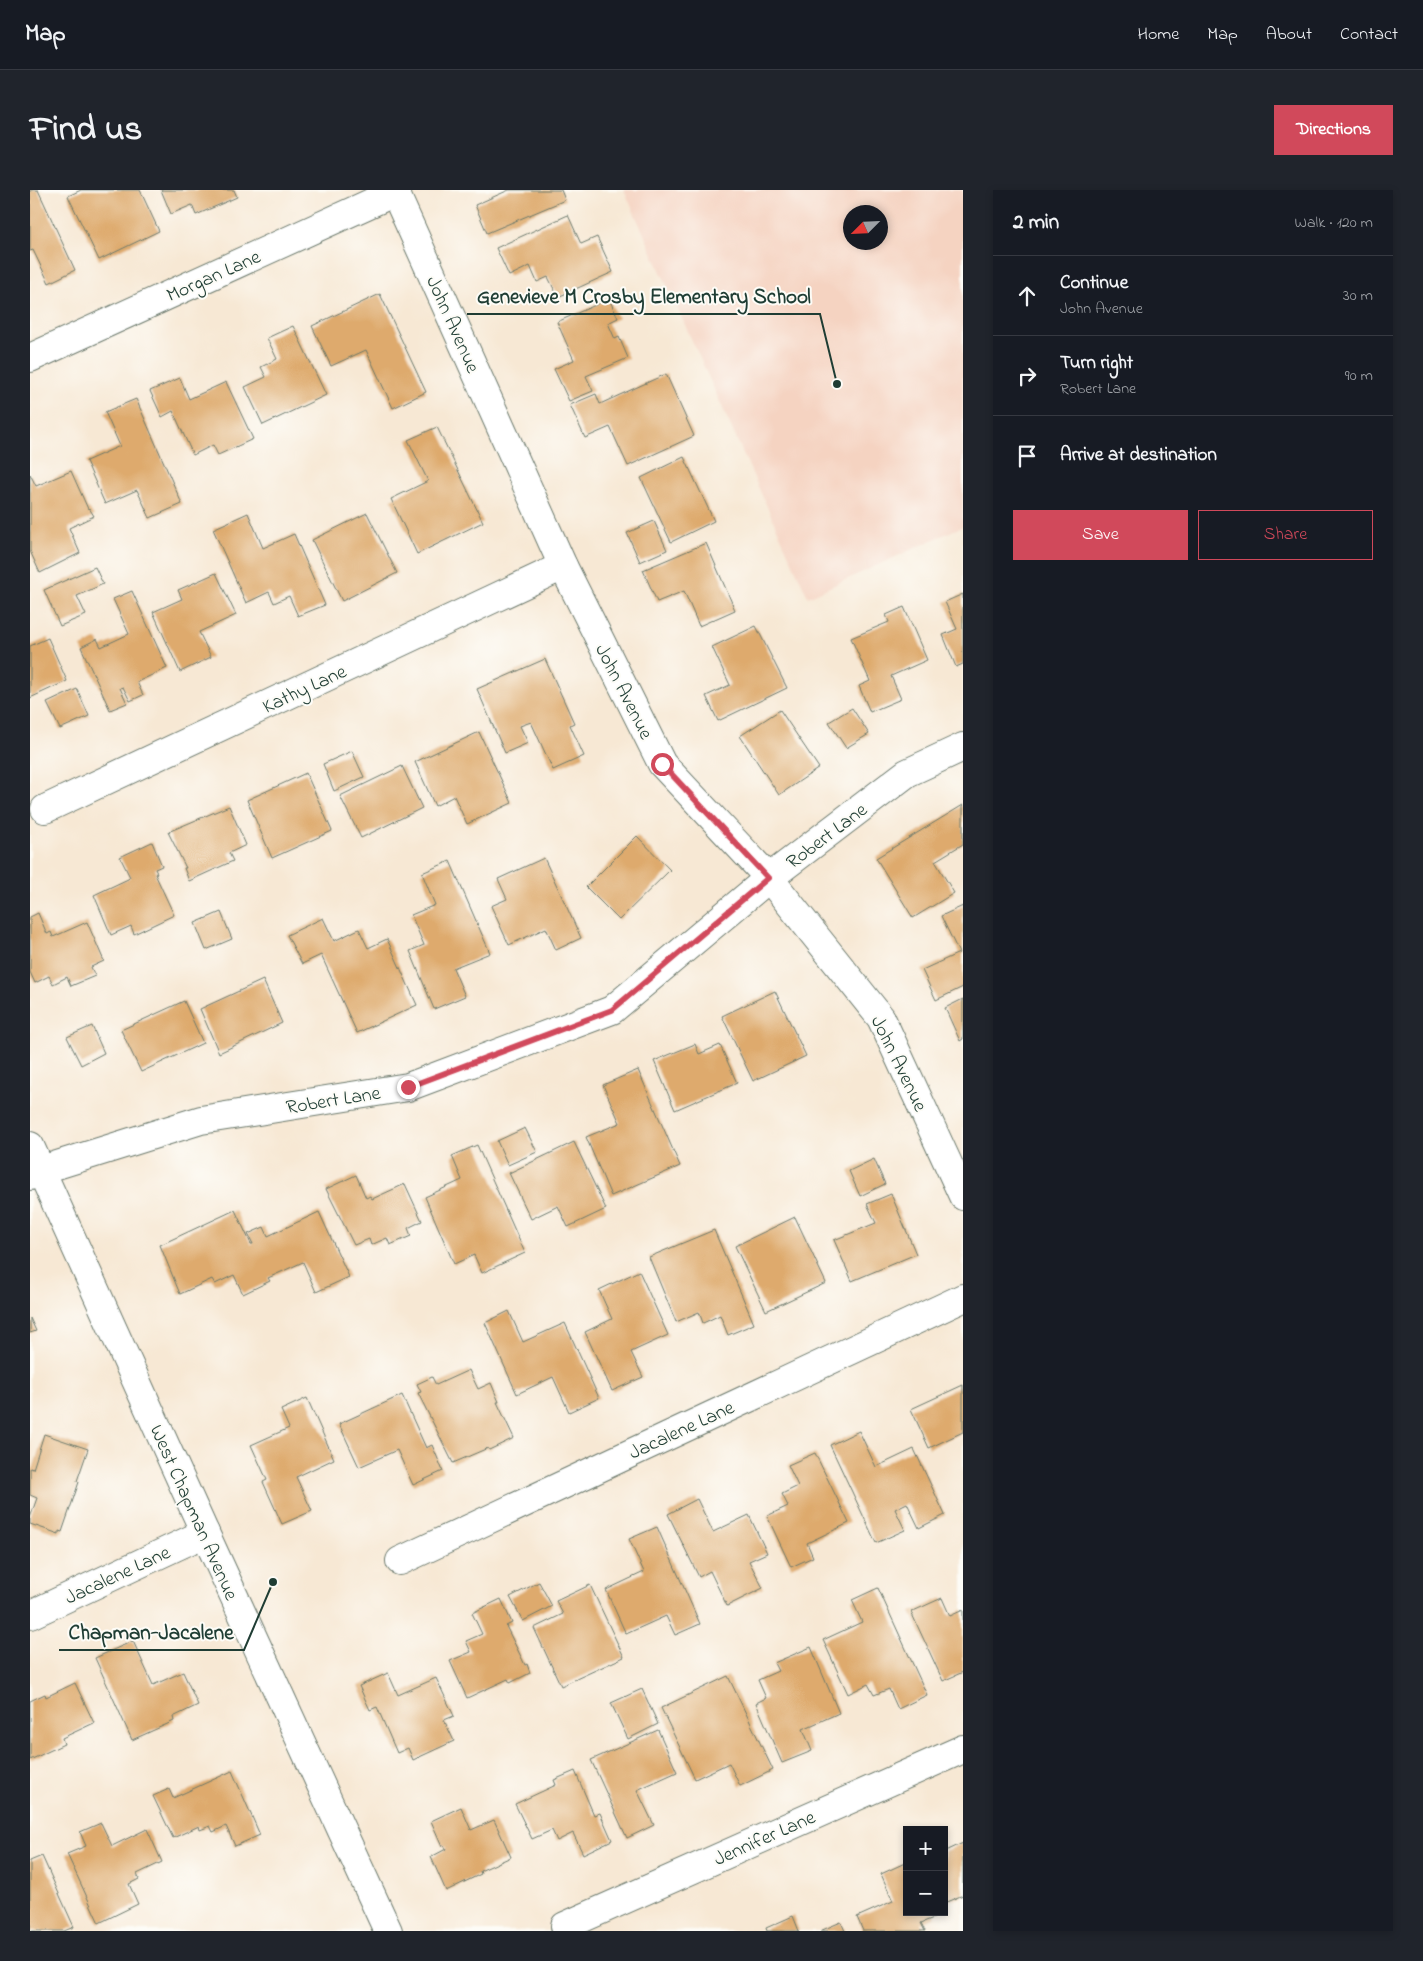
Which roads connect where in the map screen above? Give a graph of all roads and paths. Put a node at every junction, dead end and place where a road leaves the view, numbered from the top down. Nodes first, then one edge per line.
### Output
1 (395, 191) edge
2 (30, 358) edge
3 (563, 566) junction
4 (963, 747) edge
5 (45, 809) dead end
6 (768, 878) junction
7 (30, 1146) edge
8 (36, 1173) edge
9 (963, 1196) edge
10 (963, 1298) edge
11 (205, 1533) junction
12 (400, 1561) dead end
13 (30, 1614) edge
14 (963, 1749) edge
15 (565, 1926) dead end
16 (388, 1931) edge

1 - 2 street, Morgan Lane
1 - 3 street, John Avenue
3 - 5 street, Kathy Lane
3 - 6 street, John Avenue
4 - 6 street, Robert Lane
6 - 8 street, Robert Lane
6 - 9 street, John Avenue
7 - 8 street, West Chapman Avenue
8 - 11 street, West Chapman Avenue
10 - 12 street, Jacalene Lane
11 - 13 street, Jacalene Lane
11 - 16 street, West Chapman Avenue
14 - 15 street, Jennifer Lane

